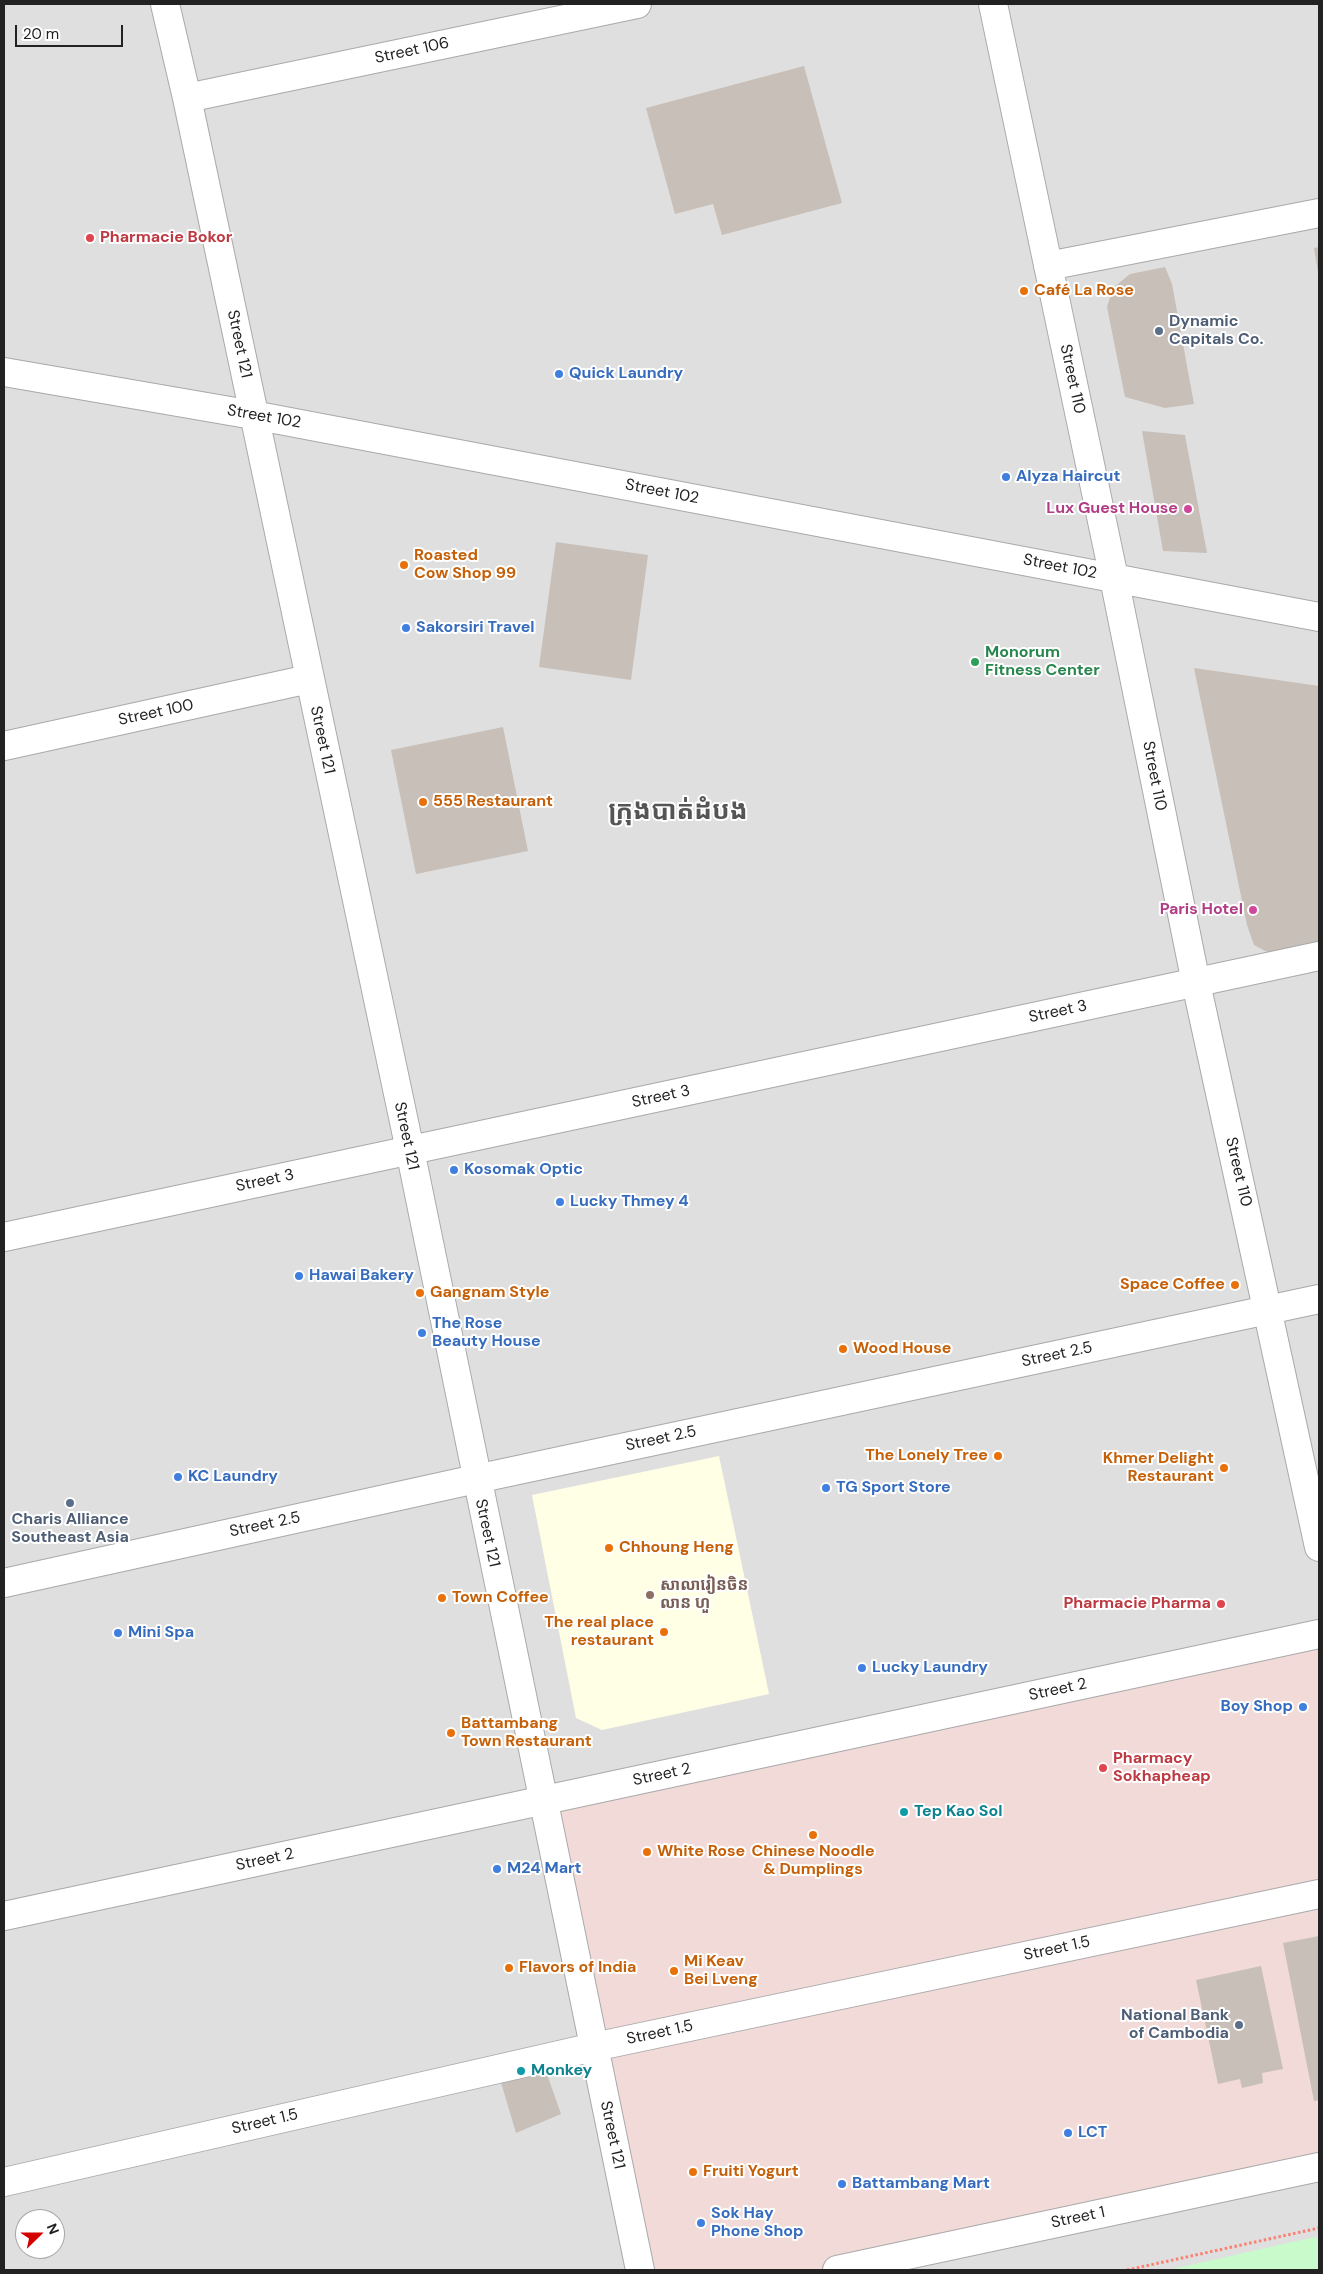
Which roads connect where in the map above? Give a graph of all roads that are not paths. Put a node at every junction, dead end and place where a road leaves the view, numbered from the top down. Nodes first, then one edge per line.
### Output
1 (165, 4) edge
2 (637, 4) edge
3 (993, 4) edge
4 (187, 98) junction
5 (1319, 213) edge
6 (1048, 266) junction
7 (4, 372) edge
8 (253, 415) junction
9 (1114, 578) junction
10 (1319, 617) edge
11 (309, 679) junction
12 (4, 746) edge
13 (1319, 956) edge
14 (1196, 983) junction
15 (410, 1150) junction
16 (4, 1237) edge
17 (1319, 1299) edge
18 (1269, 1310) junction
19 (476, 1478) junction
20 (1319, 1547) edge
21 (4, 1583) edge
22 (1319, 1634) edge
23 (543, 1800) junction
24 (1319, 1894) edge
25 (4, 1916) edge
26 (594, 2047) junction
27 (1319, 2167) edge
28 (4, 2182) edge
29 (640, 2270) edge
30 (837, 2270) edge

1 - 4 street, Street 121
2 - 4 street, Street 106
3 - 6 street, Street 110
4 - 8 street, Street 121
5 - 6 street
6 - 9 street, Street 110
7 - 8 street, Street 102
8 - 9 street, Street 102
8 - 11 street, Street 121
9 - 10 street, Street 102
9 - 14 street, Street 110
11 - 12 street, Street 100
11 - 15 street, Street 121
13 - 14 street, Street 3
14 - 15 street, Street 3
14 - 18 street, Street 110
15 - 16 street, Street 3
15 - 19 street, Street 121
17 - 18 street, Street 2.5
18 - 19 street, Street 2.5
18 - 20 street, Street 110
19 - 21 street, Street 2.5
19 - 23 street, Street 121
22 - 23 street, Street 2
23 - 25 street, Street 2
23 - 26 street, Street 121
24 - 26 street, Street 1.5
26 - 28 street, Street 1.5
26 - 29 street, Street 121
27 - 30 street, Street 1

